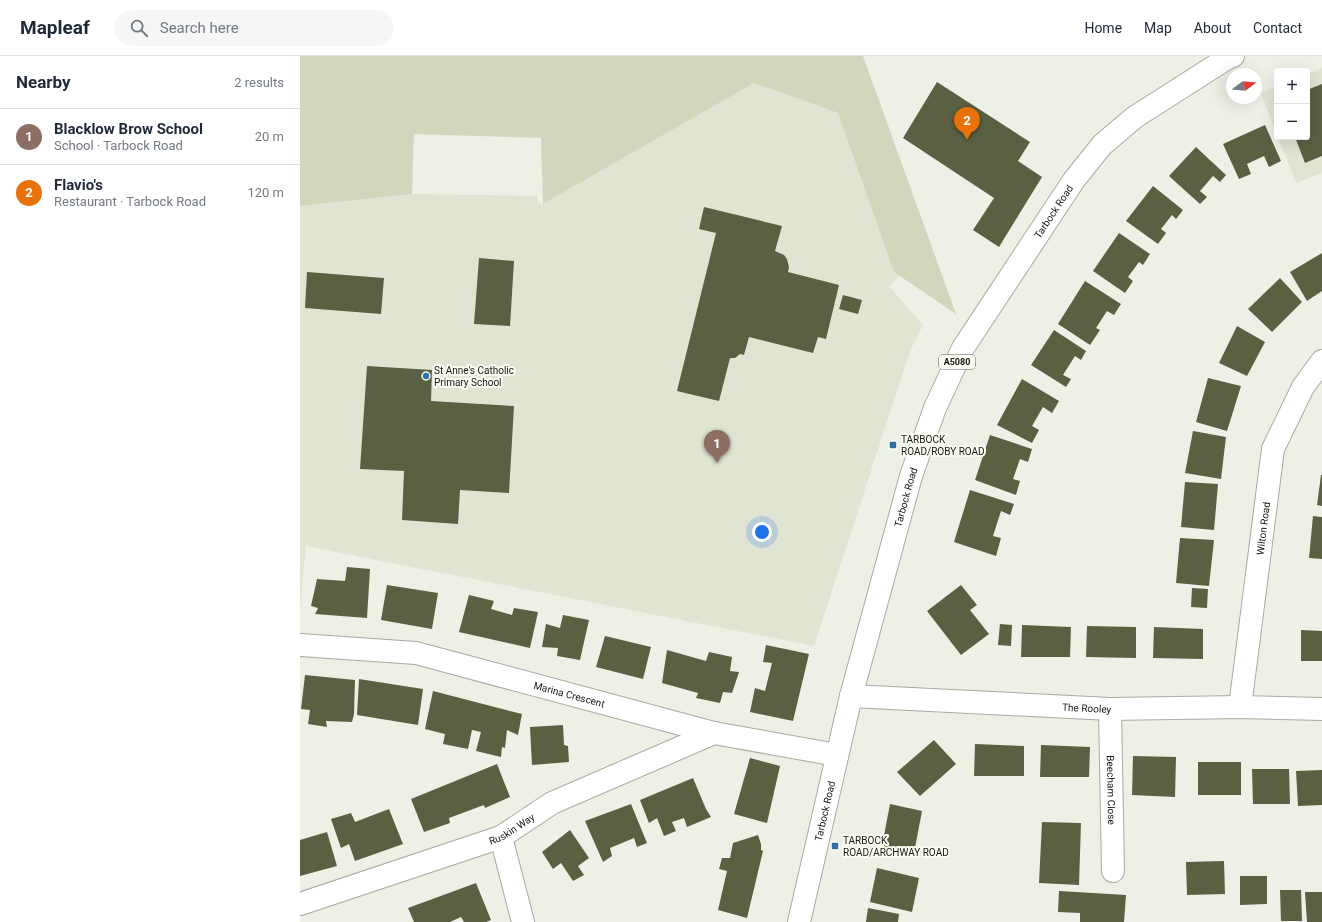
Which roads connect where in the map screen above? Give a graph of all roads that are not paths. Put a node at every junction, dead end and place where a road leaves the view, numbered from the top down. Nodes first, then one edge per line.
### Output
1 (1229, 57) edge
2 (1322, 362) edge
3 (300, 645) edge
4 (851, 696) junction
5 (1240, 707) junction
6 (1322, 709) edge
7 (1110, 710) junction
8 (714, 732) junction
9 (837, 755) junction
10 (501, 837) junction
11 (1113, 871) dead end
12 (300, 904) edge
13 (523, 922) edge
14 (799, 922) edge

1 - 4 street, Tarbock Road / A5080
2 - 5 street, Wilton Road
3 - 8 street, Marina Crescent
4 - 7 street, The Rooley
4 - 9 street, Tarbock Road / A5080
5 - 6 street, The Rooley
5 - 7 street, The Rooley
7 - 11 street, Beecham Close
8 - 9 street, Marina Crescent
8 - 10 street, Ruskin Way
9 - 14 street, Tarbock Road / A5080
10 - 12 street, Ruskin Way
10 - 13 street

